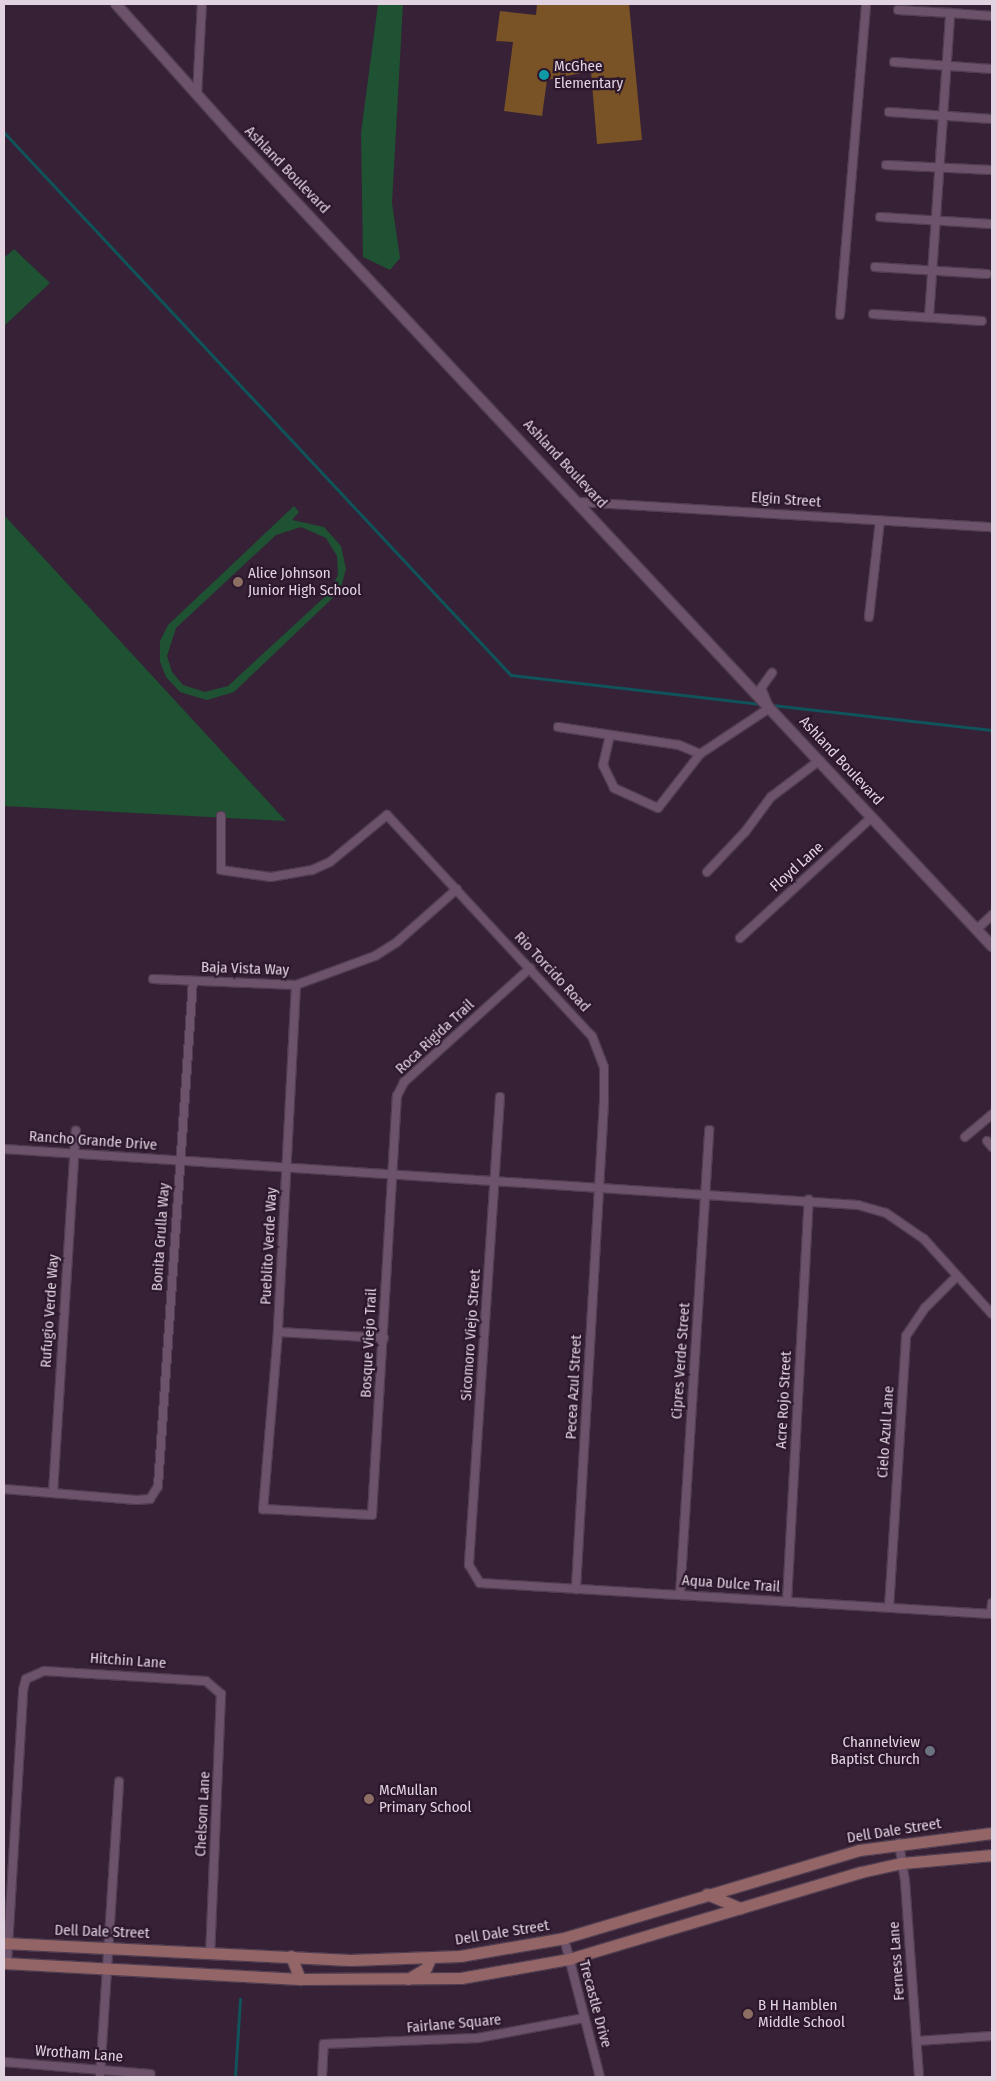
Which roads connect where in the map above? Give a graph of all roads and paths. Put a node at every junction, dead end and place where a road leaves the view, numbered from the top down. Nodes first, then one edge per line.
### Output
1 (116, 4) edge
2 (202, 4) edge
3 (866, 4) edge
4 (898, 10) dead end
5 (950, 13) junction
6 (992, 16) edge
7 (894, 62) dead end
8 (946, 66) junction
9 (992, 69) edge
10 (197, 95) junction
11 (890, 112) dead end
12 (943, 116) junction
13 (992, 119) edge
14 (886, 164) dead end
15 (939, 167) junction
16 (992, 170) edge
17 (880, 217) dead end
18 (936, 220) junction
19 (992, 224) edge
20 (875, 267) dead end
21 (932, 270) junction
22 (987, 274) dead end
23 (873, 314) dead end
24 (840, 315) dead end
25 (928, 317) junction
26 (982, 321) dead end
27 (579, 502) junction
28 (880, 521) junction
29 (992, 527) edge
30 (869, 617) dead end
31 (772, 673) dead end
32 (768, 705) junction
33 (558, 727) dead end
34 (610, 736) junction
35 (700, 754) junction
36 (820, 760) junction
37 (221, 816) dead end
38 (872, 817) junction
39 (707, 872) dead end
40 (457, 889) junction
41 (992, 915) edge
42 (977, 929) junction
43 (740, 938) dead end
44 (992, 946) edge
45 (530, 968) junction
46 (153, 979) dead end
47 (193, 981) junction
48 (296, 985) junction
49 (500, 1097) dead end
50 (992, 1114) edge
51 (709, 1130) dead end
52 (76, 1131) dead end
53 (965, 1137) dead end
54 (4, 1149) edge
55 (74, 1154) junction
56 (180, 1160) junction
57 (288, 1167) junction
58 (390, 1173) junction
59 (496, 1180) junction
60 (600, 1186) junction
61 (705, 1194) junction
62 (809, 1200) junction
63 (957, 1276) junction
64 (992, 1314) edge
65 (278, 1332) junction
66 (384, 1338) junction
67 (4, 1489) edge
68 (52, 1493) junction
69 (372, 1515) joint
70 (473, 1574) joint
71 (576, 1589) junction
72 (680, 1595) junction
73 (787, 1602) junction
74 (992, 1604) edge
75 (889, 1608) junction
76 (992, 1614) edge
77 (210, 1682) joint
78 (119, 1782) dead end
79 (992, 1833) edge
80 (899, 1843) junction
81 (992, 1855) edge
82 (902, 1863) junction
83 (708, 1894) junction
84 (740, 1908) junction
85 (564, 1938) junction
86 (6, 1943) edge
87 (108, 1947) junction
88 (210, 1952) junction
89 (290, 1956) junction
90 (430, 1959) junction
91 (569, 1959) junction
92 (5, 1963) edge
93 (107, 1969) junction
94 (300, 1979) junction
95 (404, 1981) junction
96 (584, 2018) junction
97 (992, 2036) edge
98 (917, 2041) junction
99 (4, 2062) edge
100 (100, 2068) junction
101 (151, 2074) dead end
102 (100, 2077) edge
103 (322, 2077) edge
104 (600, 2077) edge
105 (919, 2077) edge

1 - 10 street, Ashland Boulevard
2 - 10 street
3 - 24 street
4 - 5 street
5 - 6 street
5 - 8 street
7 - 8 street
8 - 9 street
8 - 12 street
10 - 27 street, Ashland Boulevard
11 - 12 street
12 - 13 street
12 - 15 street
14 - 15 street
15 - 16 street
15 - 18 street
17 - 18 street
18 - 19 street
18 - 21 street
20 - 21 street
21 - 22 street
21 - 25 street
23 - 25 street
25 - 26 street
27 - 28 street, Elgin Street
27 - 32 street, Ashland Boulevard
28 - 29 street, Elgin Street
28 - 30 street
31 - 32 street
32 - 35 street
32 - 36 street, Ashland Boulevard
33 - 34 street
34 - 35 street
34 - 35 street
36 - 38 street, Ashland Boulevard
36 - 39 street
37 - 40 street, Rio Torcido Road
38 - 42 street, Ashland Boulevard
38 - 43 street, Floyd Lane
40 - 45 street, Rio Torcido Road
40 - 48 street, Baja Vista Way
41 - 42 street
42 - 44 street, Ashland Boulevard
45 - 58 street, Roca Rigida Trail
45 - 60 street, Rio Torcido Road
46 - 47 street, Baja Vista Way
47 - 48 street, Baja Vista Way
47 - 56 street, Bonita Grulla Way
48 - 57 street, Pueblito Verde Way
49 - 59 street, Sicomoro Viejo Street
50 - 53 street
51 - 61 street, Cipres Verde Street
52 - 55 street, Rufugio Verde Way
54 - 55 street, Rancho Grande Drive
55 - 56 street, Rancho Grande Drive
55 - 68 street, Rufugio Verde Way
56 - 57 street, Rancho Grande Drive
56 - 68 street, Bonita Grulla Way
57 - 58 street, Rancho Grande Drive
57 - 65 street, Pueblito Verde Way
58 - 59 street, Rancho Grande Drive
58 - 66 street, Bosque Viejo Trail
59 - 60 street, Rancho Grande Drive
59 - 70 street, Sicomoro Viejo Street
60 - 61 street, Rancho Grande Drive
60 - 71 street, Pecea Azul Street
61 - 62 street, Rancho Grande Drive
61 - 72 street, Cipres Verde Street
62 - 63 street, Rancho Grande Drive
62 - 73 street, Acre Rojo Street
63 - 64 street, Rancho Grande Drive
63 - 75 street, Cielo Azul Lane
65 - 66 street
65 - 69 street, Pueblito Verde Way
66 - 69 street, Bosque Viejo Trail
67 - 68 street
70 - 71 street, Aqua Dulce Trail
71 - 72 street, Aqua Dulce Trail
72 - 73 street, Aqua Dulce Trail
73 - 75 street, Aqua Dulce Trail
74 - 76 street
75 - 76 street, Aqua Dulce Trail
77 - 86 street, Hitchin Lane
77 - 88 street, Chelsom Lane
78 - 87 street
79 - 80 main road, Dell Dale Street
80 - 82 street, Ferness Lane
80 - 83 main road, Dell Dale Street
81 - 82 main road
82 - 84 main road
82 - 98 street, Ferness Lane
83 - 84 main road
83 - 85 main road, Dell Dale Street
84 - 91 main road
85 - 90 main road, Dell Dale Street
85 - 91 street, Trecastle Drive
86 - 87 main road, Dell Dale Street
86 - 92 street
87 - 88 main road, Dell Dale Street
87 - 93 street
88 - 89 main road, Dell Dale Street
89 - 90 main road, Dell Dale Street
89 - 94 main road
90 - 95 main road
91 - 95 main road
91 - 96 street, Trecastle Drive
92 - 93 main road
93 - 94 main road
93 - 100 street
94 - 95 main road
96 - 103 street, Fairlane Square
96 - 104 street, Trecastle Drive
97 - 98 street
98 - 105 street, Ferness Lane
99 - 100 street, Wrotham Lane
100 - 101 street, Wrotham Lane
100 - 102 street

